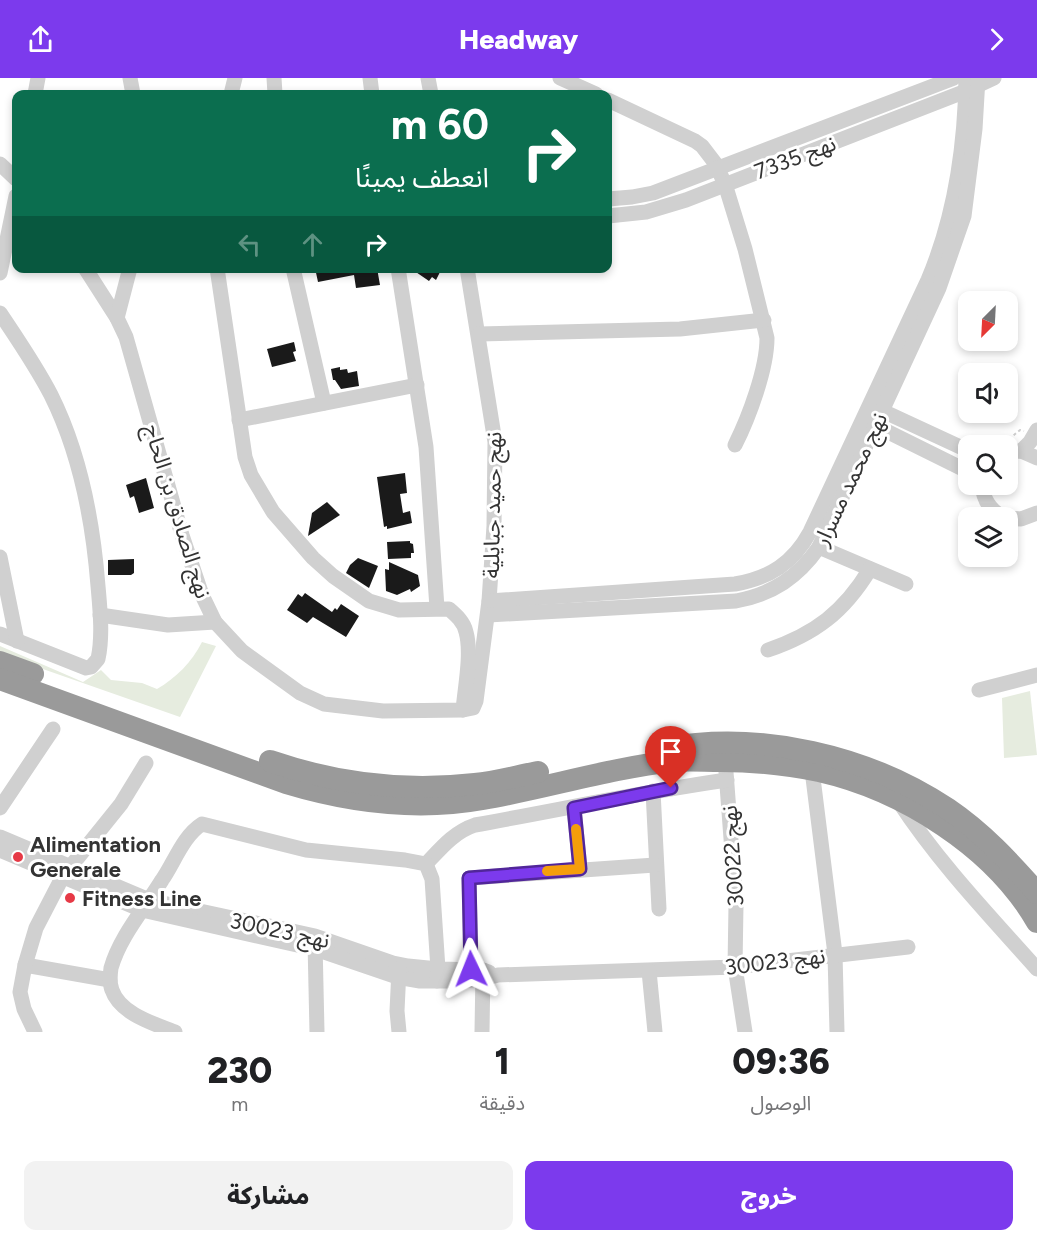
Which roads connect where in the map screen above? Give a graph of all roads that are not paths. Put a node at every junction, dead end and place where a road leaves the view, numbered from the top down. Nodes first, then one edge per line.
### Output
1 (954, 78) edge
2 (994, 78) edge
3 (972, 83) edge
4 (562, 84) edge
5 (582, 90) edge
6 (612, 102) edge
7 (0, 164) edge
8 (718, 169) junction
9 (12, 175) edge
10 (725, 184) junction
11 (612, 199) edge
12 (12, 215) edge
13 (612, 216) edge
14 (0, 273) edge
15 (88, 273) edge
16 (129, 273) edge
17 (218, 273) edge
18 (294, 273) edge
19 (399, 273) edge
20 (468, 273) edge
21 (0, 313) edge
22 (117, 318) junction
23 (764, 320) junction
24 (478, 334) junction
25 (417, 385) junction
26 (324, 403) junction
27 (872, 415) junction
28 (239, 420) junction
29 (1036, 433) edge
30 (735, 445) dead end
31 (958, 447) edge
32 (1018, 448) edge
33 (1018, 452) edge
34 (1037, 458) edge
35 (958, 466) edge
36 (1037, 513) edge
37 (1018, 519) edge
38 (819, 547) junction
39 (0, 557) edge
40 (870, 569) junction
41 (906, 584) dead end
42 (437, 608) junction
43 (488, 608) junction
44 (100, 615) junction
45 (215, 622) junction
46 (0, 634) edge
47 (18, 641) junction
48 (768, 650) dead end
49 (0, 662) edge
50 (1037, 675) edge
51 (0, 679) edge
52 (979, 690) dead end
53 (469, 708) junction
54 (52, 729) dead end
55 (726, 762) junction
56 (146, 763) dead end
57 (812, 770) junction
58 (653, 791) junction
59 (897, 800) junction
60 (0, 808) edge
61 (574, 808) junction
62 (0, 837) edge
63 (0, 850) edge
64 (426, 864) junction
65 (655, 864) junction
66 (580, 869) junction
67 (67, 871) junction
68 (1037, 893) edge
69 (146, 905) junction
70 (659, 909) dead end
71 (1037, 922) edge
72 (315, 942) junction
73 (908, 947) dead end
74 (835, 954) junction
75 (25, 965) junction
76 (735, 967) junction
77 (1037, 969) edge
78 (398, 971) junction
79 (649, 971) junction
80 (438, 975) junction
81 (481, 975) junction
82 (110, 980) junction
83 (151, 1028) edge
84 (35, 1032) edge
85 (176, 1032) edge
86 (317, 1032) edge
87 (399, 1032) edge
88 (482, 1032) edge
89 (655, 1032) edge
90 (745, 1032) edge
91 (837, 1032) edge

1 - 8 street, نهج 7335
2 - 3 street, نهج 7335
3 - 10 street, نهج 7335
3 - 27 street, نهج محمد مسرار
4 - 5 street
6 - 8 street
7 - 9 street
8 - 10 street
8 - 11 street, نهج 7335
10 - 13 street, نهج 7335
10 - 23 street
12 - 14 street
15 - 22 street, نهج الصادق بن الحاج
16 - 22 street
17 - 28 street
18 - 26 street
19 - 25 street
20 - 24 street, نهج حميد جبايلية
21 - 44 street
22 - 45 street, نهج الصادق بن الحاج
23 - 24 street
23 - 30 street
24 - 43 street, نهج حميد جبايلية
25 - 26 street
25 - 42 street
26 - 28 street
27 - 31 street
27 - 35 street
27 - 38 street, نهج محمد مسرار
27 - 43 street, نهج محمد مسرار
28 - 42 street
29 - 32 street
33 - 34 street
36 - 37 street
38 - 40 street
38 - 43 street, نهج محمد مسرار
39 - 47 street
40 - 41 street
40 - 48 street
42 - 53 street
43 - 53 street, نهج حميد جبايلية
44 - 45 street
44 - 47 street
45 - 53 street, نهج الصادق بن الحاج
46 - 47 street
49 - 55 highway
50 - 52 street
51 - 55 highway
54 - 60 street
55 - 57 highway
55 - 58 street
55 - 68 highway
55 - 76 street, نهج 30022
56 - 67 street
57 - 59 highway
57 - 74 street
58 - 61 street
58 - 65 street
59 - 71 highway
59 - 77 street
61 - 64 street
61 - 66 street
62 - 67 street, نهج 30023
63 - 67 street, نهج 30023
64 - 69 street
64 - 80 street
65 - 66 street
65 - 70 street
66 - 81 street
67 - 69 street, نهج 30023
67 - 75 street
69 - 72 street, نهج 30023
69 - 82 street
72 - 78 street, نهج 30023
72 - 86 street
73 - 74 street, نهج 30023
74 - 76 street, نهج 30023
74 - 91 street
75 - 82 street
75 - 84 street
76 - 79 street, نهج 30023
76 - 90 street, نهج 30022
78 - 80 street, نهج 30023
78 - 87 street
79 - 81 street, نهج 30023
79 - 89 street
80 - 81 street, نهج 30023
81 - 88 street
82 - 83 street
83 - 85 street

